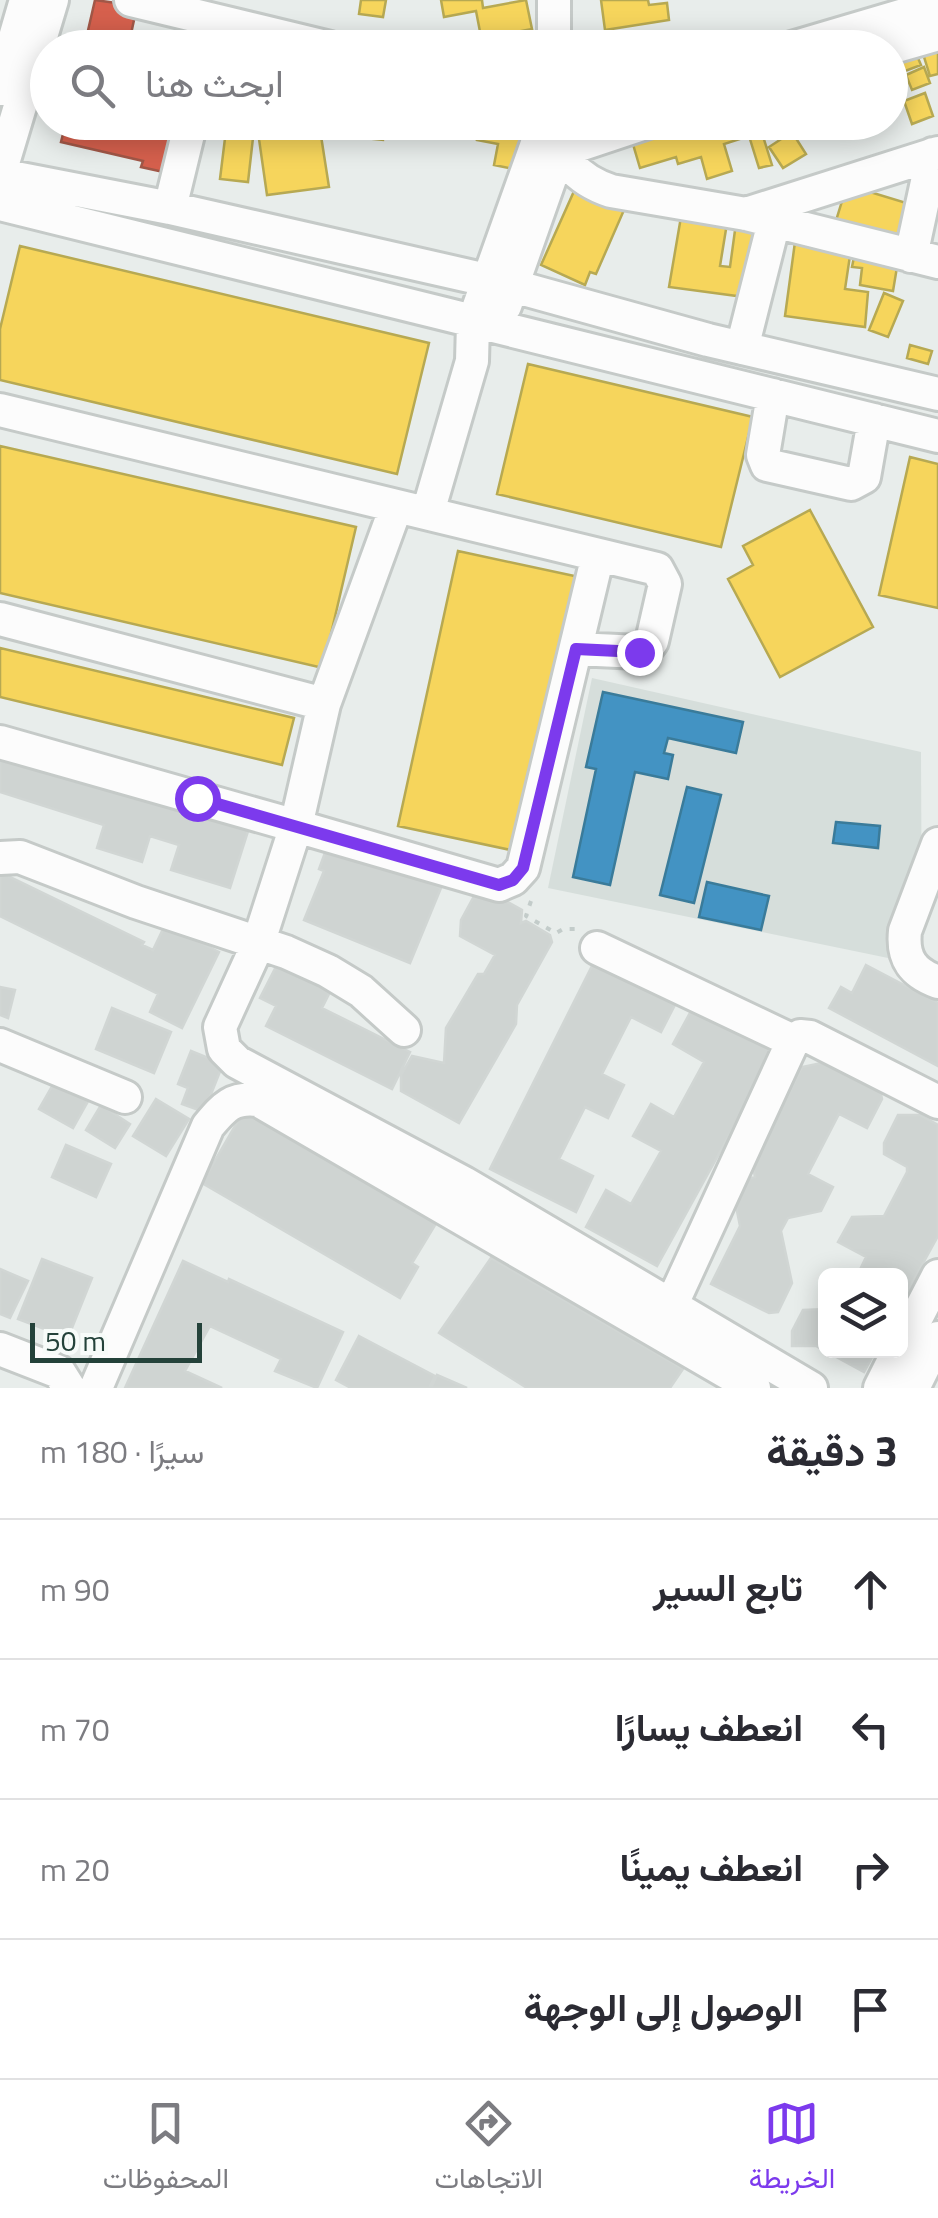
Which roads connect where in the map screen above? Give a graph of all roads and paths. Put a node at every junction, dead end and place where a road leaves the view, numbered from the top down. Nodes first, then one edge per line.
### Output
1 (26, 0) edge
2 (52, 0) edge
3 (132, 0) edge
4 (554, 0) edge
5 (938, 4) edge
6 (215, 22) edge
7 (851, 26) edge
8 (43, 30) edge
9 (250, 30) edge
10 (554, 30) edge
11 (938, 34) edge
12 (908, 43) edge
13 (30, 74) edge
14 (0, 89) edge
15 (187, 140) edge
16 (550, 140) edge
17 (556, 140) edge
18 (936, 154) edge
19 (0, 174) edge
20 (0, 204) edge
21 (170, 208) junction
22 (760, 218) junction
23 (925, 259) edge
24 (499, 284) junction
25 (484, 325) junction
26 (742, 348) junction
27 (938, 394) edge
28 (773, 395) junction
29 (0, 410) edge
30 (874, 420) junction
31 (938, 436) edge
32 (412, 510) junction
33 (598, 555) junction
34 (0, 620) edge
35 (576, 649) junction
36 (324, 704) junction
37 (0, 742) edge
38 (296, 826) junction
39 (938, 844) edge
40 (0, 858) edge
41 (513, 880) junction
42 (258, 944) junction
43 (597, 948) joint
44 (938, 982) edge
45 (404, 1030) dead end
46 (794, 1041) junction
47 (0, 1045) edge
48 (124, 1096) dead end
49 (938, 1102) edge
50 (938, 1276) edge
51 (671, 1306) junction
52 (908, 1334) edge
53 (938, 1338) edge
54 (0, 1349) edge
55 (896, 1358) edge
56 (69, 1388) edge
57 (96, 1388) edge
58 (754, 1388) edge
59 (811, 1388) edge
60 (880, 1388) edge
61 (913, 1388) edge

1 - 14 street
2 - 8 street
3 - 6 street
4 - 10 street
5 - 7 street
6 - 9 street
11 - 12 street
13 - 19 street
15 - 21 street
16 - 24 street
17 - 22 street
18 - 22 street
18 - 23 street
19 - 21 street
20 - 25 street
21 - 24 street
22 - 23 street
22 - 26 street
24 - 25 street
24 - 26 street
25 - 28 street
25 - 32 street
26 - 27 street
28 - 30 street
28 - 30 street
29 - 32 street
30 - 31 street
32 - 33 street
32 - 36 street
33 - 35 street
33 - 35 street
34 - 36 street
35 - 41 street
36 - 38 street
37 - 38 street
38 - 41 street
38 - 42 street
39 - 44 street
40 - 42 street
41 - 43 path
42 - 45 street
42 - 51 street
43 - 46 street
46 - 49 street
46 - 51 street
47 - 48 street
50 - 52 street
51 - 59 street
53 - 61 street
54 - 56 street
55 - 60 street
57 - 58 street

